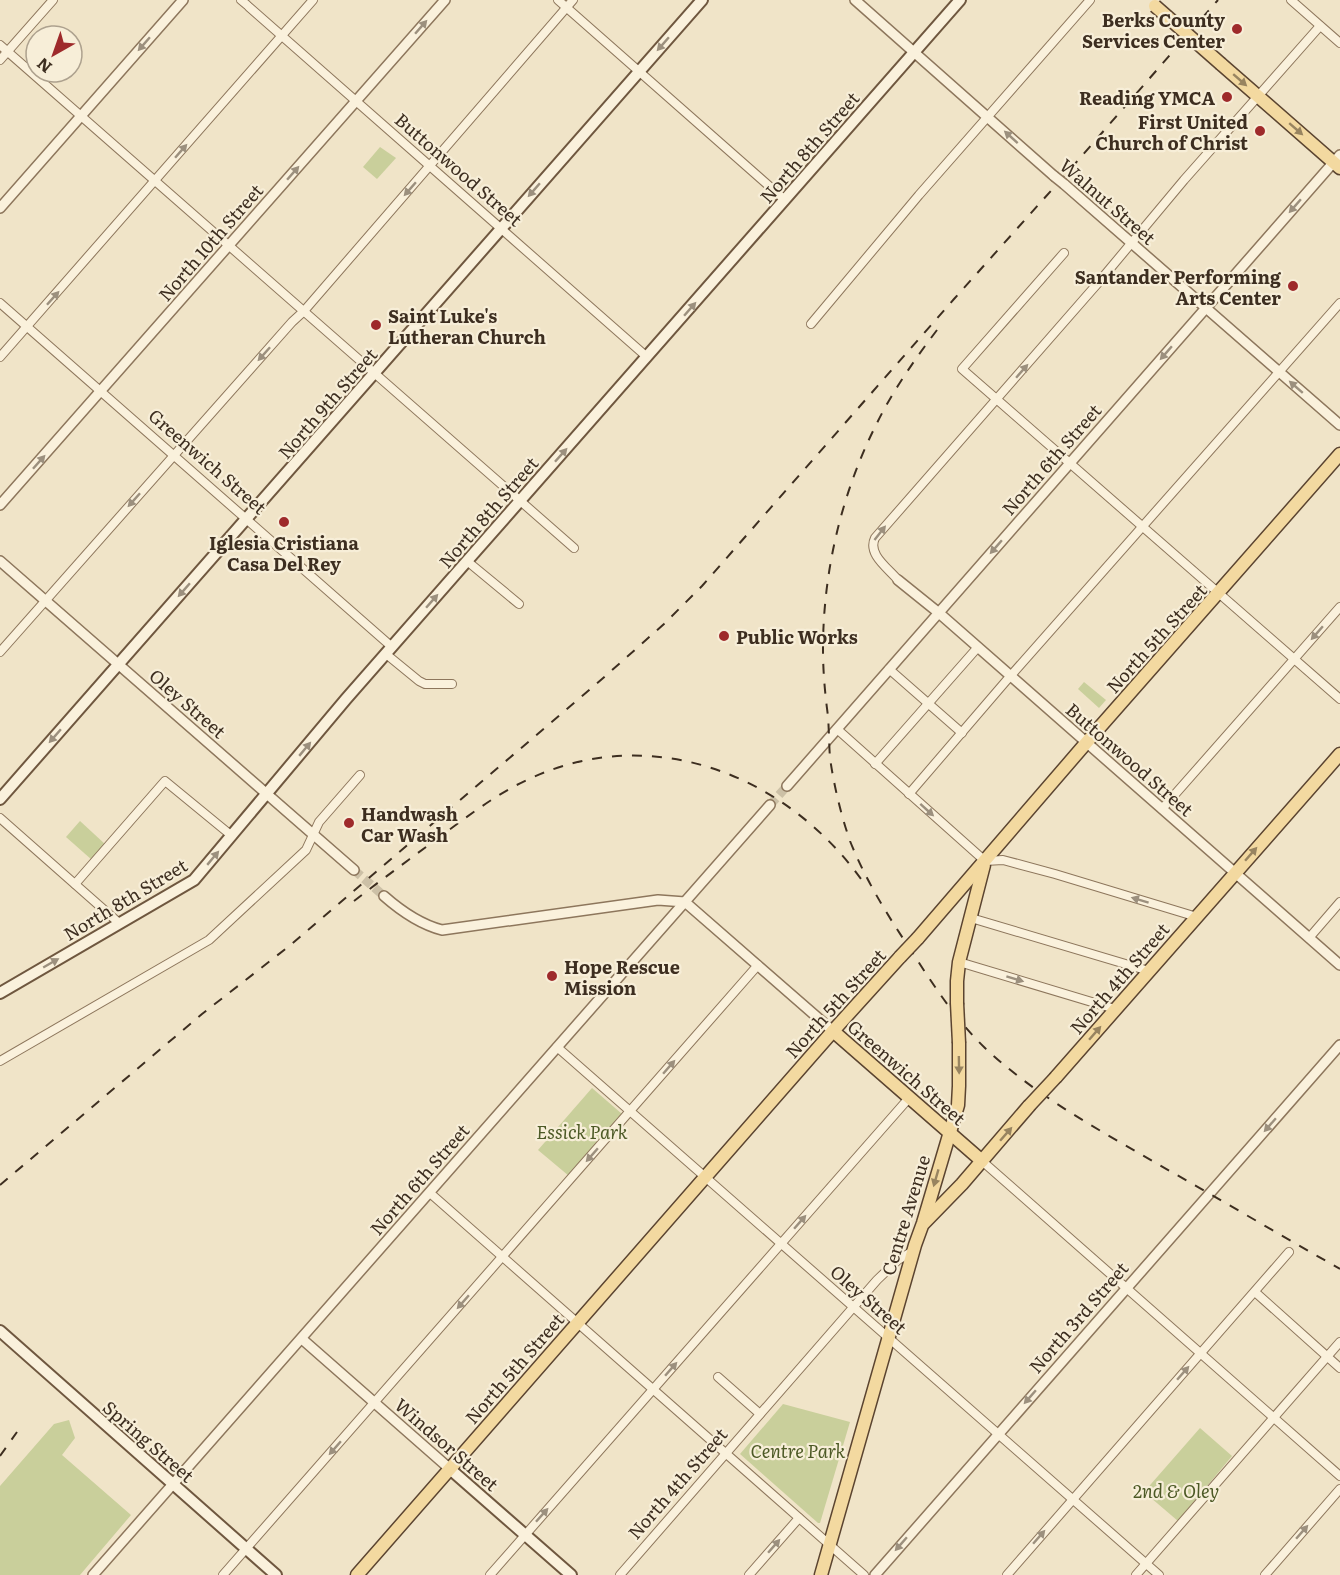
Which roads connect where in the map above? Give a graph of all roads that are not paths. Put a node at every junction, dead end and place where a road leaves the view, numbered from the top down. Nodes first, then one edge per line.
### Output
1 (53, 0) edge
2 (183, 0) edge
3 (313, 0) edge
4 (445, 0) edge
5 (558, 0) edge
6 (573, 0) edge
7 (702, 0) edge
8 (855, 0) edge
9 (960, 0) edge
10 (1090, 0) edge
11 (1291, 0) edge
12 (1152, 3) edge
13 (245, 4) edge
14 (567, 7) junction
15 (1320, 26) junction
16 (282, 36) junction
17 (1340, 43) edge
18 (0, 45) edge
19 (8, 52) junction
20 (914, 52) junction
21 (0, 60) edge
22 (640, 71) junction
23 (1258, 96) junction
24 (356, 100) junction
25 (81, 116) junction
26 (987, 116) junction
27 (1338, 161) edge
28 (430, 165) junction
29 (156, 181) junction
30 (785, 200) junction
31 (0, 208) edge
32 (502, 228) junction
33 (1132, 243) junction
34 (229, 246) junction
35 (1064, 252) dead end
36 (0, 303) edge
37 (1340, 303) edge
38 (1206, 308) junction
39 (304, 311) junction
40 (811, 324) dead end
41 (27, 327) junction
42 (0, 357) edge
43 (647, 357) junction
44 (1280, 372) junction
45 (375, 373) junction
46 (101, 392) junction
47 (997, 399) junction
48 (1340, 425) edge
49 (1340, 454) edge
50 (174, 455) junction
51 (1070, 463) junction
52 (519, 501) junction
53 (0, 505) edge
54 (246, 519) junction
55 (1143, 526) junction
56 (574, 549) dead end
57 (0, 561) edge
58 (467, 561) junction
59 (898, 580) joint
60 (1219, 593) junction
61 (45, 600) junction
62 (519, 604) dead end
63 (1340, 607) edge
64 (939, 613) junction
65 (978, 648) junction
66 (389, 650) junction
67 (0, 652) edge
68 (1294, 659) junction
69 (118, 664) junction
70 (889, 669) junction
71 (1011, 677) junction
72 (452, 684) dead end
73 (1340, 699) edge
74 (928, 704) junction
75 (837, 729) junction
76 (962, 734) junction
77 (1087, 743) junction
78 (1340, 754) edge
79 (875, 764) junction
80 (360, 775) dead end
81 (786, 786) tunnel mouth
82 (267, 794) junction
83 (909, 794) junction
84 (0, 799) edge
85 (770, 805) tunnel mouth
86 (1162, 809) junction
87 (0, 818) edge
88 (313, 835) junction
89 (232, 836) junction
90 (985, 861) junction
91 (354, 870) tunnel mouth
92 (1235, 873) junction
93 (75, 884) junction
94 (384, 896) tunnel mouth
95 (685, 902) junction
96 (1340, 902) edge
97 (1197, 916) junction
98 (971, 918) junction
99 (119, 923) junction
100 (1309, 938) junction
101 (959, 962) junction
102 (758, 965) junction
103 (1340, 965) edge
104 (1149, 970) junction
105 (0, 993) edge
106 (1115, 1009) junction
107 (833, 1031) junction
108 (1340, 1045) edge
109 (557, 1047) junction
110 (0, 1061) edge
111 (909, 1098) junction
112 (630, 1111) junction
113 (949, 1132) junction
114 (982, 1161) junction
115 (706, 1177) junction
116 (430, 1193) junction
117 (923, 1223) junction
118 (781, 1243) junction
119 (913, 1251) junction
120 (1289, 1252) dead end
121 (502, 1257) junction
122 (1126, 1288) junction
123 (1255, 1292) junction
124 (854, 1307) junction
125 (578, 1323) junction
126 (0, 1331) edge
127 (302, 1338) junction
128 (889, 1338) junction
129 (1340, 1342) edge
130 (1200, 1353) junction
131 (1327, 1356) junction
132 (1340, 1368) edge
133 (718, 1377) dead end
134 (653, 1389) junction
135 (375, 1403) junction
136 (760, 1414) junction
137 (1274, 1418) junction
138 (998, 1434) junction
139 (726, 1454) junction
140 (450, 1469) junction
141 (1340, 1476) edge
142 (174, 1484) junction
143 (1340, 1489) edge
144 (1072, 1499) junction
145 (799, 1518) junction
146 (524, 1534) junction
147 (829, 1544) junction
148 (247, 1548) junction
149 (1146, 1564) junction
150 (93, 1575) edge
151 (223, 1575) edge
152 (276, 1575) edge
153 (357, 1575) edge
154 (490, 1575) edge
155 (570, 1575) edge
156 (620, 1575) edge
157 (749, 1575) edge
158 (821, 1575) edge
159 (864, 1575) edge
160 (875, 1575) edge
161 (1007, 1575) edge
162 (1136, 1575) edge
163 (1159, 1575) edge
164 (1265, 1575) edge

1 - 19 street
2 -> 25 street
3 - 16 street
24 -> 4 street, North 10th Street
5 - 14 street
6 - 14 street
7 -> 22 main road, North 9th Street
8 - 20 street, Walnut Street
9 - 20 main road, North 8th Street
10 - 26 street
11 - 15 street
12 -> 23 main road, bridge
13 - 16 street, Buttonwood Street
14 - 22 street
14 - 28 street
15 - 17 street
15 - 23 street
16 - 24 street, Buttonwood Street
29 -> 16 street
18 - 19 street
19 - 21 street
19 - 25 street
20 - 26 street, Walnut Street
20 - 30 main road, North 8th Street
22 - 30 street
22 -> 32 main road, North 9th Street
23 -> 27 main road
23 - 33 street
24 - 28 street, Buttonwood Street
34 -> 24 street, North 10th Street
25 - 29 street
25 - 31 street
33 -> 26 street, Walnut Street, bridge
26 - 40 street
27 -> 38 street, North 6th Street
28 - 32 street, Buttonwood Street
28 -> 39 street
29 - 34 street
41 -> 29 street
43 -> 30 main road, North 8th Street
32 - 43 street, Buttonwood Street
32 - 45 main road, North 9th Street
33 - 38 street, Walnut Street
47 -> 33 street
34 - 39 street
34 - 46 street, North 10th Street
35 - 47 street
36 - 41 street, Greenwich Street
37 - 44 street
38 - 44 street, Walnut Street
38 -> 51 street, North 6th Street
39 - 45 street
39 -> 50 street
41 - 42 street
41 - 46 street, Greenwich Street
52 -> 43 main road, North 8th Street
48 -> 44 street, Walnut Street
44 - 55 street
45 - 52 street
45 - 54 main road, North 9th Street
46 - 50 street, Greenwich Street
53 -> 46 street, North 10th Street
47 - 51 street
59 -> 47 street
49 - 60 main road, North 5th Street
50 - 54 street, Greenwich Street
50 -> 61 street
51 - 55 street
51 -> 64 street, North 6th Street
52 - 56 street
52 - 58 main road, North 8th Street
54 - 66 street, Greenwich Street
54 -> 69 main road, North 9th Street
55 - 60 street
55 - 71 street
57 - 61 street, Oley Street
58 - 62 street
66 -> 58 main road, North 8th Street
59 - 64 street, Buttonwood Street
60 - 68 street
60 - 77 main road, North 5th Street
61 - 67 street
61 - 69 street, Oley Street
63 -> 68 street
64 - 65 street, Buttonwood Street
64 - 70 street, North 6th Street
65 - 71 street, Buttonwood Street
65 - 74 street
66 - 72 street, Greenwich Street
82 -> 66 main road, North 8th Street
68 - 73 street
68 - 86 street
69 - 82 street, Oley Street
69 -> 84 main road, North 9th Street
70 - 74 street
70 - 75 street, North 6th Street
71 - 76 street
71 - 77 street, Buttonwood Street
74 - 76 street
74 - 79 street
75 - 79 street
75 - 81 street, North 6th Street
76 - 83 street
77 - 86 street, Buttonwood Street
77 - 90 main road, North 5th Street
92 -> 78 main road, North 4th Street
79 - 83 street
80 - 88 street
82 - 88 street, Oley Street
82 - 89 main road, North 8th Street
83 -> 90 street
85 - 95 street, North 6th Street
86 - 92 street, Buttonwood Street
87 - 93 street
88 - 91 street, Oley Street
88 - 110 street
89 - 93 street
99 -> 89 main road, North 8th Street
97 -> 90 street
90 - 98 main road, Centre Avenue
90 - 107 main road, North 5th Street, bridge
92 - 97 main road, North 4th Street
92 - 100 street, Buttonwood Street
93 - 99 street
94 - 95 street
95 - 102 street, Greenwich Street
95 - 109 street, North 6th Street
96 - 100 street
97 - 104 main road, North 4th Street
98 - 101 main road, Centre Avenue
98 - 104 street
105 -> 99 main road, North 8th Street
100 - 103 street, Buttonwood Street
101 -> 106 street
101 -> 113 main road, Centre Avenue, bridge
102 - 107 street, Greenwich Street
112 -> 102 street
104 - 106 main road, North 4th Street
114 -> 106 main road, North 4th Street, bridge
107 - 111 main road, Greenwich Street
107 - 115 main road, North 5th Street
108 -> 122 street, North 3rd Street
109 - 112 street, Oley Street
109 - 116 street, North 6th Street
111 - 113 main road, Greenwich Street
118 -> 111 street
112 - 115 street, Oley Street
112 -> 121 street
113 - 114 main road, Greenwich Street
113 -> 117 main road, Centre Avenue
114 - 117 main road, North 4th Street
114 - 122 street, Greenwich Street
115 - 118 street, Oley Street
115 - 125 main road, North 5th Street
116 - 121 street
116 - 127 street, North 6th Street
117 - 119 main road, Centre Avenue
118 - 124 street, Oley Street
134 -> 118 street
119 - 124 street, North 4th Street
119 - 128 main road, Centre Avenue
120 - 123 street
121 - 125 street
121 -> 135 street
122 - 130 street, Greenwich Street
122 -> 138 street, North 3rd Street
123 - 130 street
123 - 131 street
124 - 128 street, Oley Street
124 - 136 street, North 4th Street
125 - 134 street
125 - 140 main road, North 5th Street
126 - 142 main road, Spring Street
127 - 135 street, Windsor Street
127 - 142 street, North 6th Street
128 - 138 street, Oley Street
128 - 147 main road, Centre Avenue
129 - 131 street
130 - 137 street, Greenwich Street
144 -> 130 street
131 - 132 street
131 - 137 street
133 - 136 street
134 - 139 street
146 -> 134 street
135 - 140 street, Windsor Street
135 -> 148 street
136 - 139 street, North 4th Street
137 - 141 street, Greenwich Street
137 - 149 street
138 - 144 street, Oley Street
138 -> 160 street, North 3rd Street
139 - 145 street
139 - 156 street, North 4th Street
140 - 146 main road, Windsor Street
140 - 153 main road, North 5th Street
142 - 148 main road, Spring Street
142 - 150 street, North 6th Street
164 -> 143 street
144 - 149 street, Oley Street
161 -> 144 street
145 - 147 street
157 -> 145 street
146 - 154 street
146 - 155 main road, Windsor Street
147 - 158 main road, Centre Avenue
147 - 159 street
148 - 151 street
148 - 152 main road, Spring Street
149 - 162 street
149 - 163 street, Oley Street

